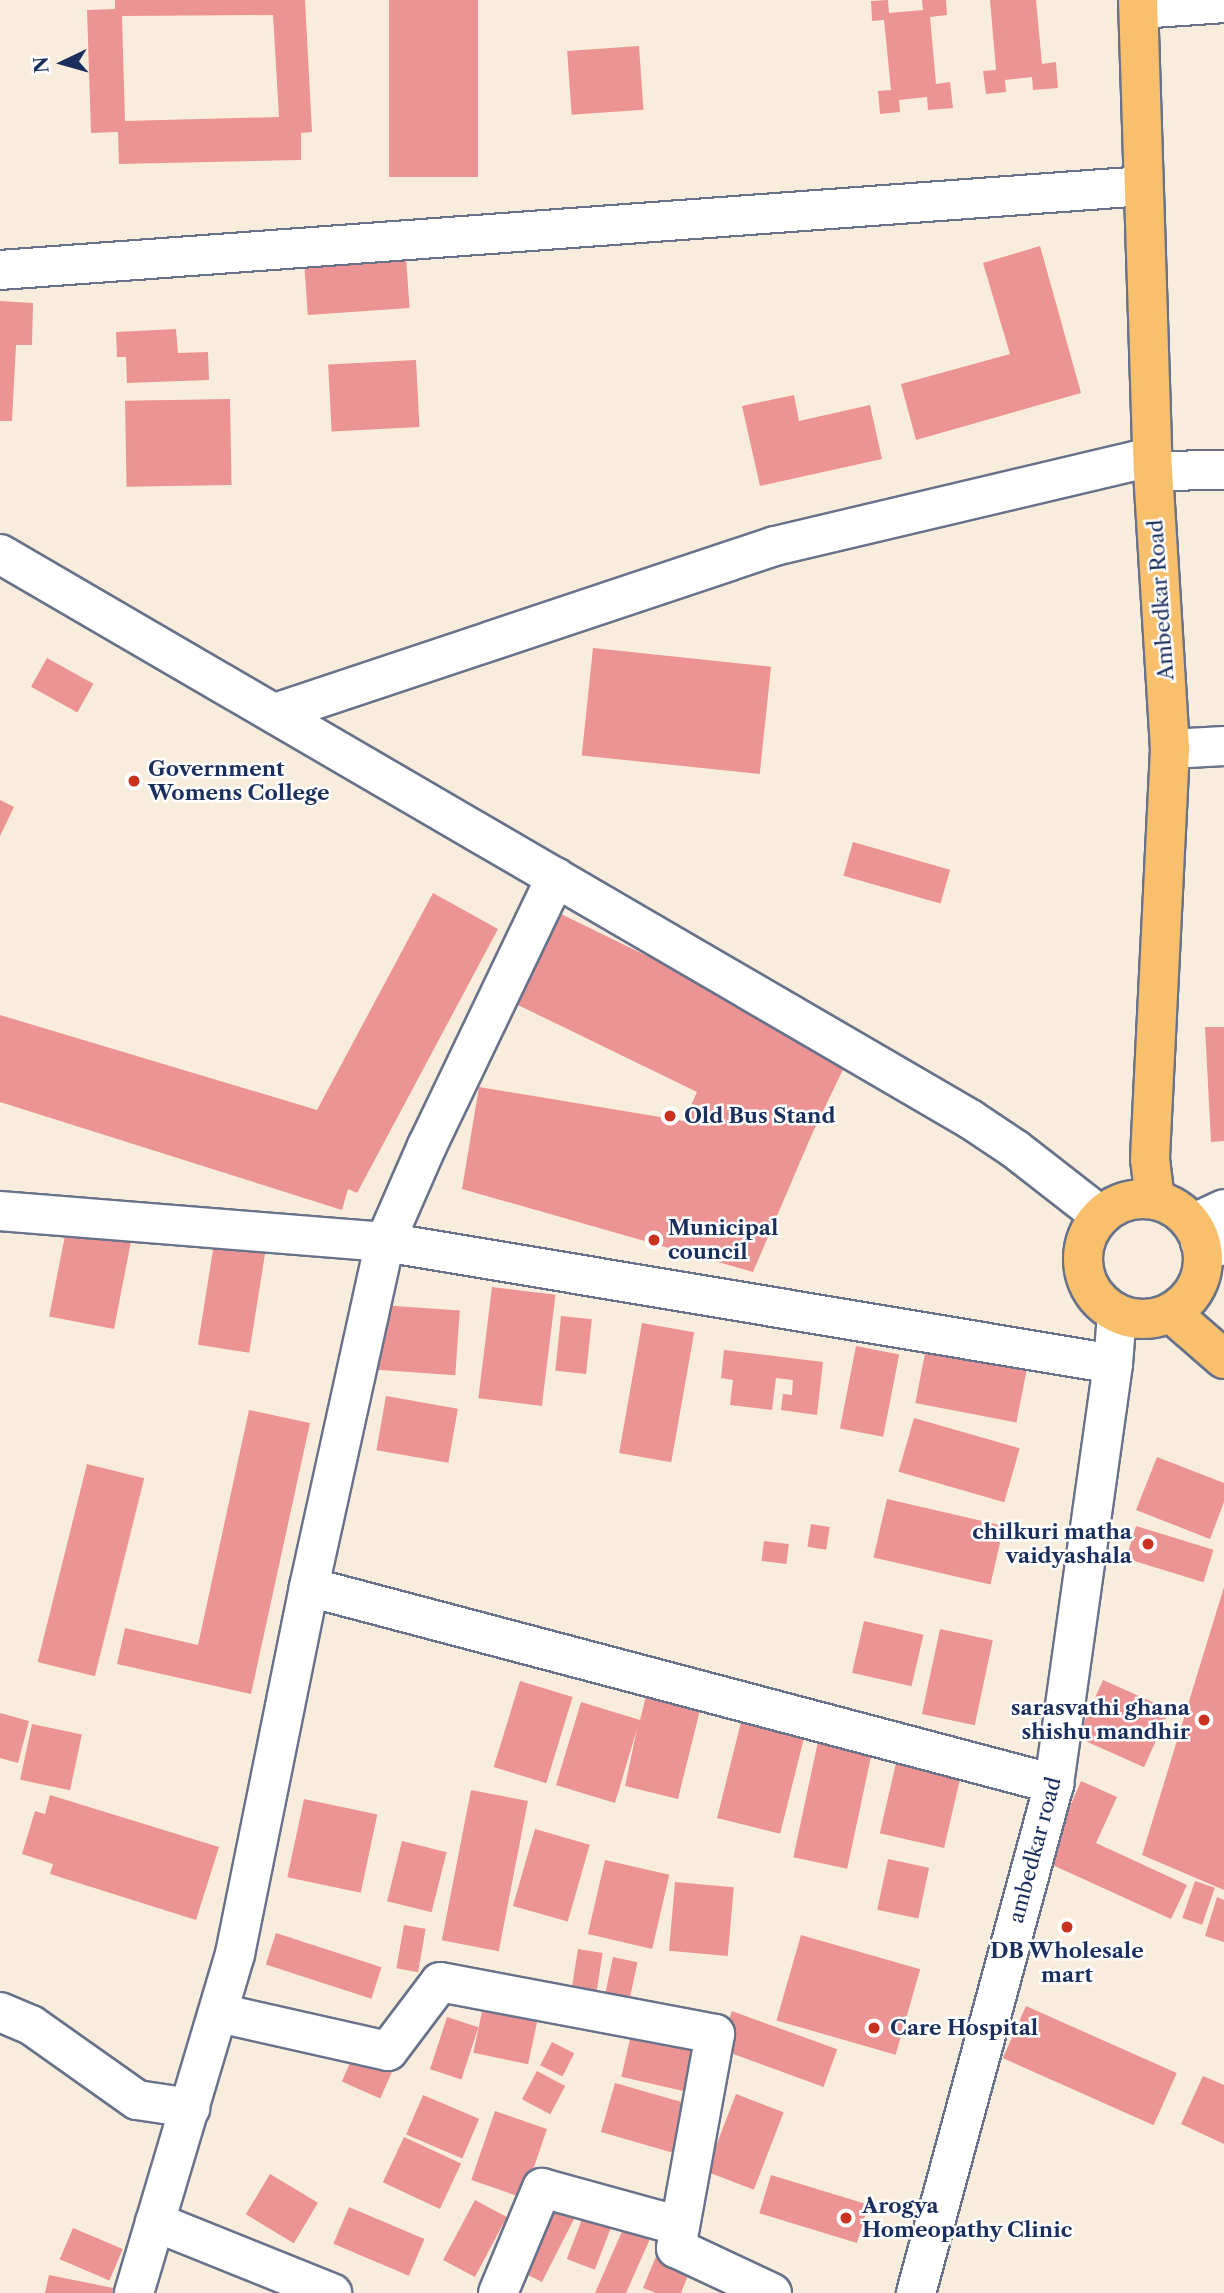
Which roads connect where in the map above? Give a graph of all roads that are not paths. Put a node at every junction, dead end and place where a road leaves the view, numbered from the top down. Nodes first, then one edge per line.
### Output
1 (1224, 3) edge
2 (1139, 4) edge
3 (1143, 186) junction
4 (0, 270) edge
5 (1153, 464) junction
6 (1224, 470) edge
7 (0, 554) edge
8 (275, 713) junction
9 (1224, 746) edge
10 (1170, 749) junction
11 (556, 877) junction
12 (1155, 1200) junction
13 (0, 1211) edge
14 (1101, 1216) junction
15 (385, 1242) junction
16 (1211, 1244) edge
17 (1171, 1313) junction
18 (1117, 1314) junction
19 (1224, 1359) edge
20 (1113, 1364) junction
21 (309, 1587) junction
22 (1055, 1784) junction
23 (0, 2012) edge
24 (219, 2013) junction
25 (190, 2108) junction
26 (155, 2222) junction
27 (680, 2226) junction
28 (134, 2293) edge
29 (332, 2293) edge
30 (498, 2293) edge
31 (772, 2293) edge
32 (916, 2293) edge

1 - 2 street
2 - 3 main road, Ambedkar Road
3 - 4 street
3 - 5 main road, Ambedkar Road
5 - 6 street
5 - 8 street
5 - 10 main road, Ambedkar Road
7 - 8 street
8 - 11 street
9 - 10 street
10 - 12 main road, Ambedkar Road
11 - 14 street
11 - 15 street
12 - 14 main road
12 - 16 main road
13 - 15 street
14 - 18 main road
15 - 20 street
15 - 21 street
16 - 17 main road
17 - 18 main road
17 - 19 main road
18 - 20 street, ambedkar road
20 - 22 street, ambedkar road
21 - 22 street
21 - 24 street
22 - 32 street, ambedkar road
23 - 25 street
24 - 25 street
24 - 27 street
25 - 26 street
26 - 28 street
26 - 29 street
27 - 30 street
27 - 31 street

